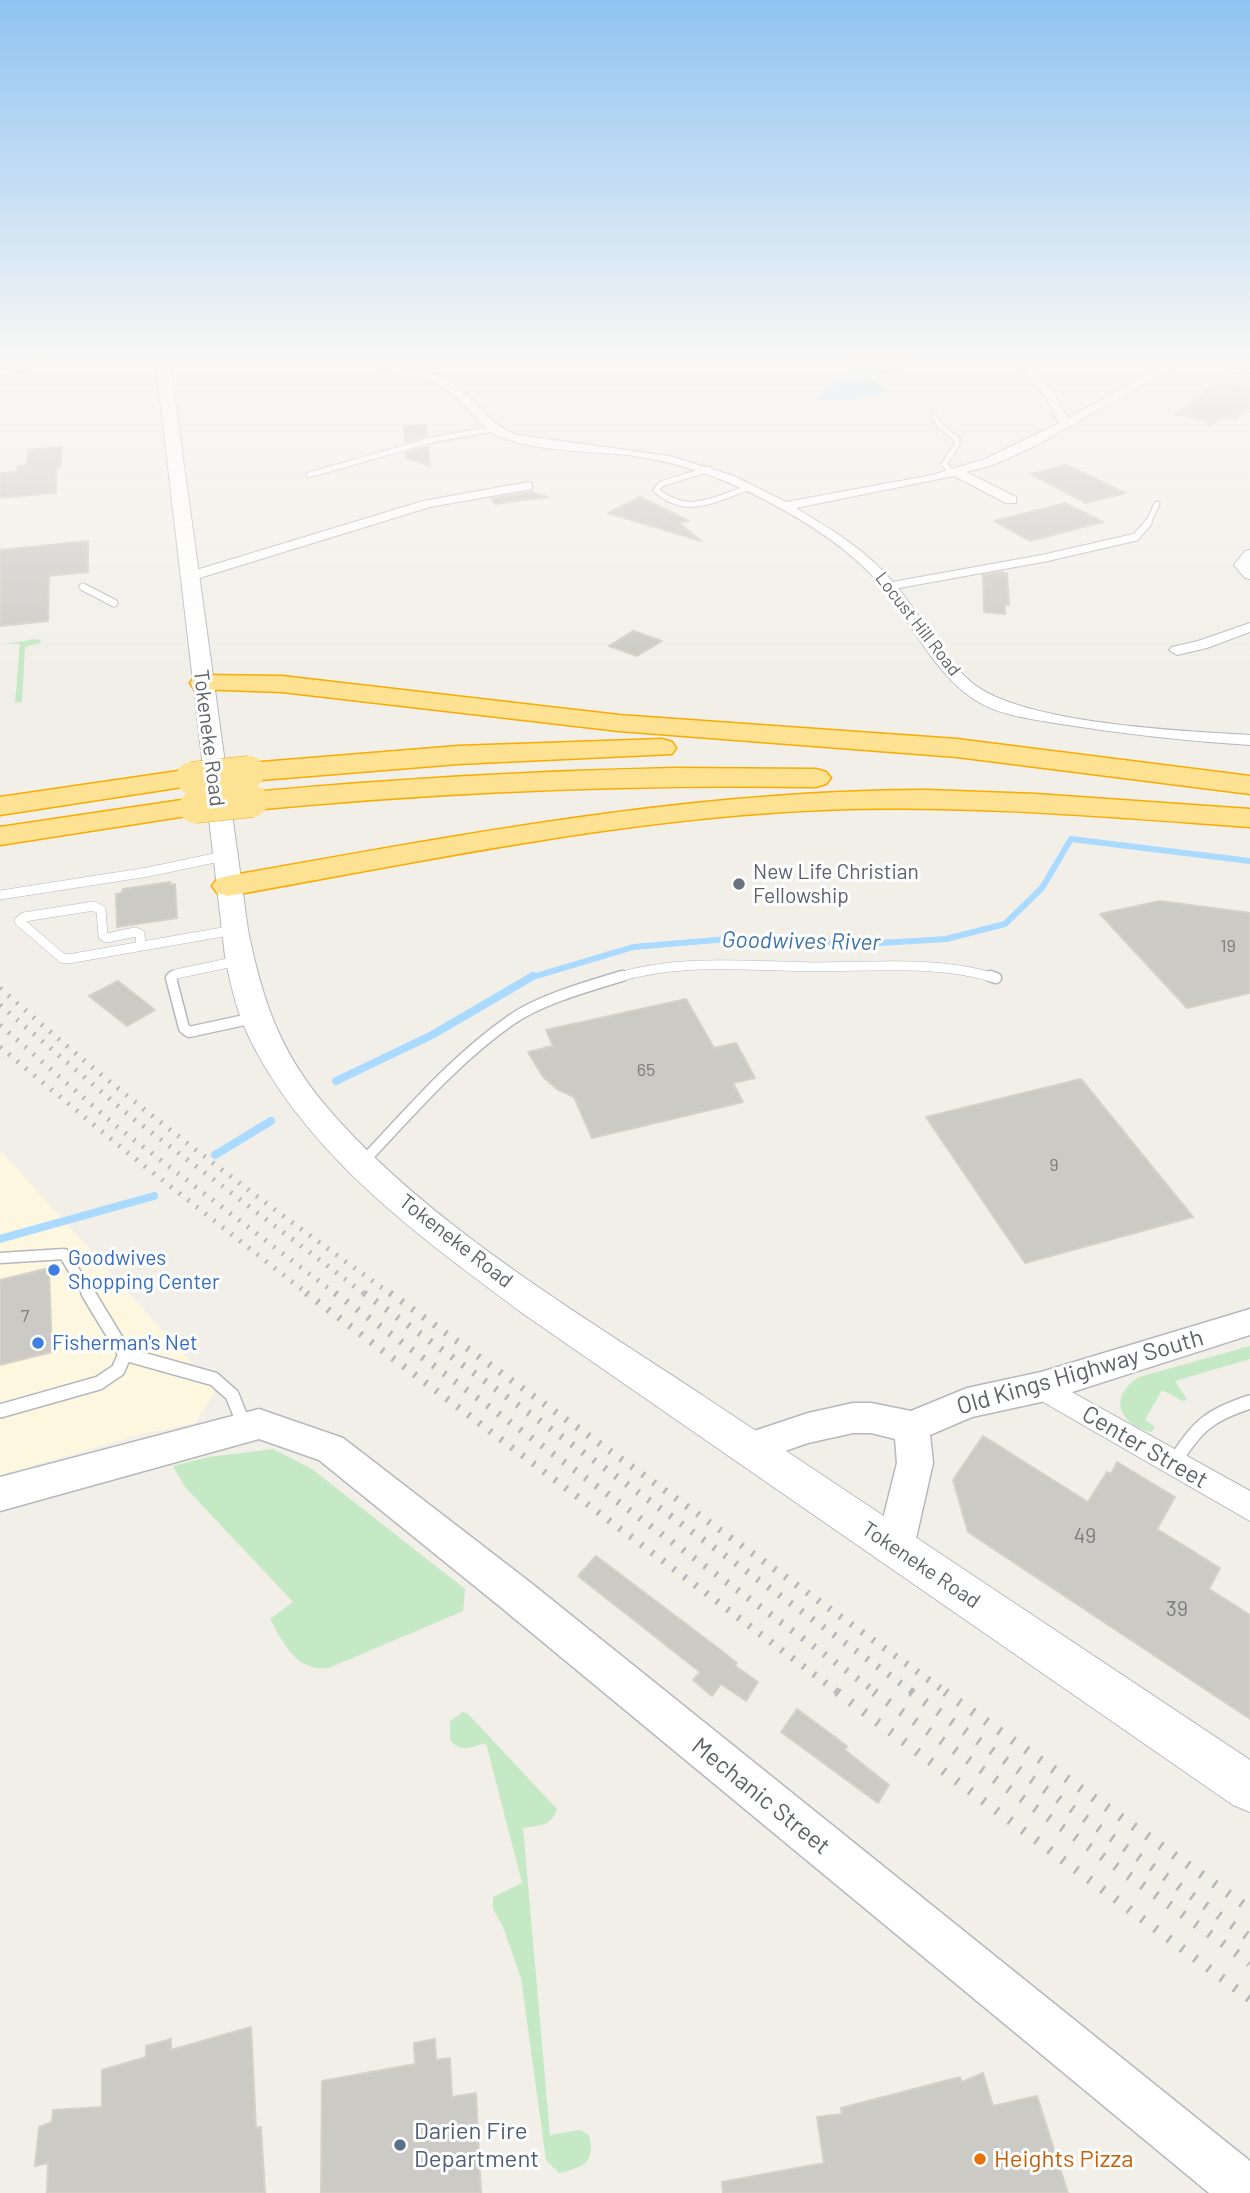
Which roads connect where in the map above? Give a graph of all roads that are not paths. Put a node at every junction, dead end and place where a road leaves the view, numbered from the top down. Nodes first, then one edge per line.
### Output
1 (175, 466) edge
2 (339, 466) edge
3 (696, 466) edge
4 (947, 466) edge
5 (971, 466) edge
6 (709, 469) junction
7 (954, 473) junction
8 (309, 475) dead end
9 (528, 486) dead end
10 (751, 487) junction
11 (1012, 500) dead end
12 (1157, 504) dead end
13 (785, 506) junction
14 (1250, 554) edge
15 (1250, 575) edge
16 (188, 577) junction
17 (890, 586) junction
18 (83, 587) dead end
19 (114, 603) dead end
20 (1250, 627) edge
21 (1177, 650) dead end
22 (203, 683) junction
23 (1250, 740) edge
24 (1206, 779) junction
25 (1250, 785) edge
26 (250, 786) junction
27 (193, 793) junction
28 (0, 806) edge
29 (1250, 816) edge
30 (0, 836) edge
31 (226, 871) junction
32 (0, 895) edge
33 (237, 945) junction
34 (141, 946) junction
35 (996, 978) dead end
36 (256, 1018) junction
37 (363, 1163) junction
38 (0, 1258) edge
39 (1250, 1322) edge
40 (125, 1354) junction
41 (1041, 1387) junction
42 (1250, 1402) edge
43 (0, 1411) edge
44 (252, 1426) junction
45 (912, 1427) junction
46 (748, 1448) junction
47 (1173, 1464) junction
48 (0, 1494) edge
49 (1250, 1507) edge
50 (895, 1547) junction
51 (1250, 1788) edge
52 (1249, 2193) edge

1 - 16 main road, Tokeneke Road
2 - 8 lane
3 - 6 street, Locust Hill Road
4 - 7 lane
5 - 7 street
6 - 10 street, Locust Hill Road
6 - 10 lane
7 - 11 street
7 - 13 street
9 - 16 street
10 - 13 street, Locust Hill Road
12 - 17 lane
13 - 17 street, Locust Hill Road
14 - 15 street
16 - 22 main road, Tokeneke Road
17 - 23 street, Locust Hill Road
18 - 19 lane
20 - 21 street
22 - 24 highway
22 - 31 main road, Tokeneke Road
24 - 25 highway
24 - 26 highway
26 - 27 highway, bridge
26 - 29 highway
27 - 28 highway
27 - 30 highway
29 - 31 highway
31 - 32 lane
31 - 33 main road, Tokeneke Road
33 - 34 lane
33 - 36 main road, Tokeneke Road
33 - 36 lane
34 - 34 lane
35 - 37 lane
36 - 37 main road, Tokeneke Road
37 - 46 main road, Tokeneke Road
38 - 40 lane
39 - 41 street, Old Kings Highway South
40 - 43 lane
40 - 44 lane
41 - 45 street, Old Kings Highway South
41 - 47 street, Center Street
42 - 47 lane
44 - 48 street
44 - 52 street, Mechanic Street
45 - 46 street
45 - 50 street
46 - 50 main road, Tokeneke Road
47 - 49 street, Center Street
50 - 51 main road, Tokeneke Road

